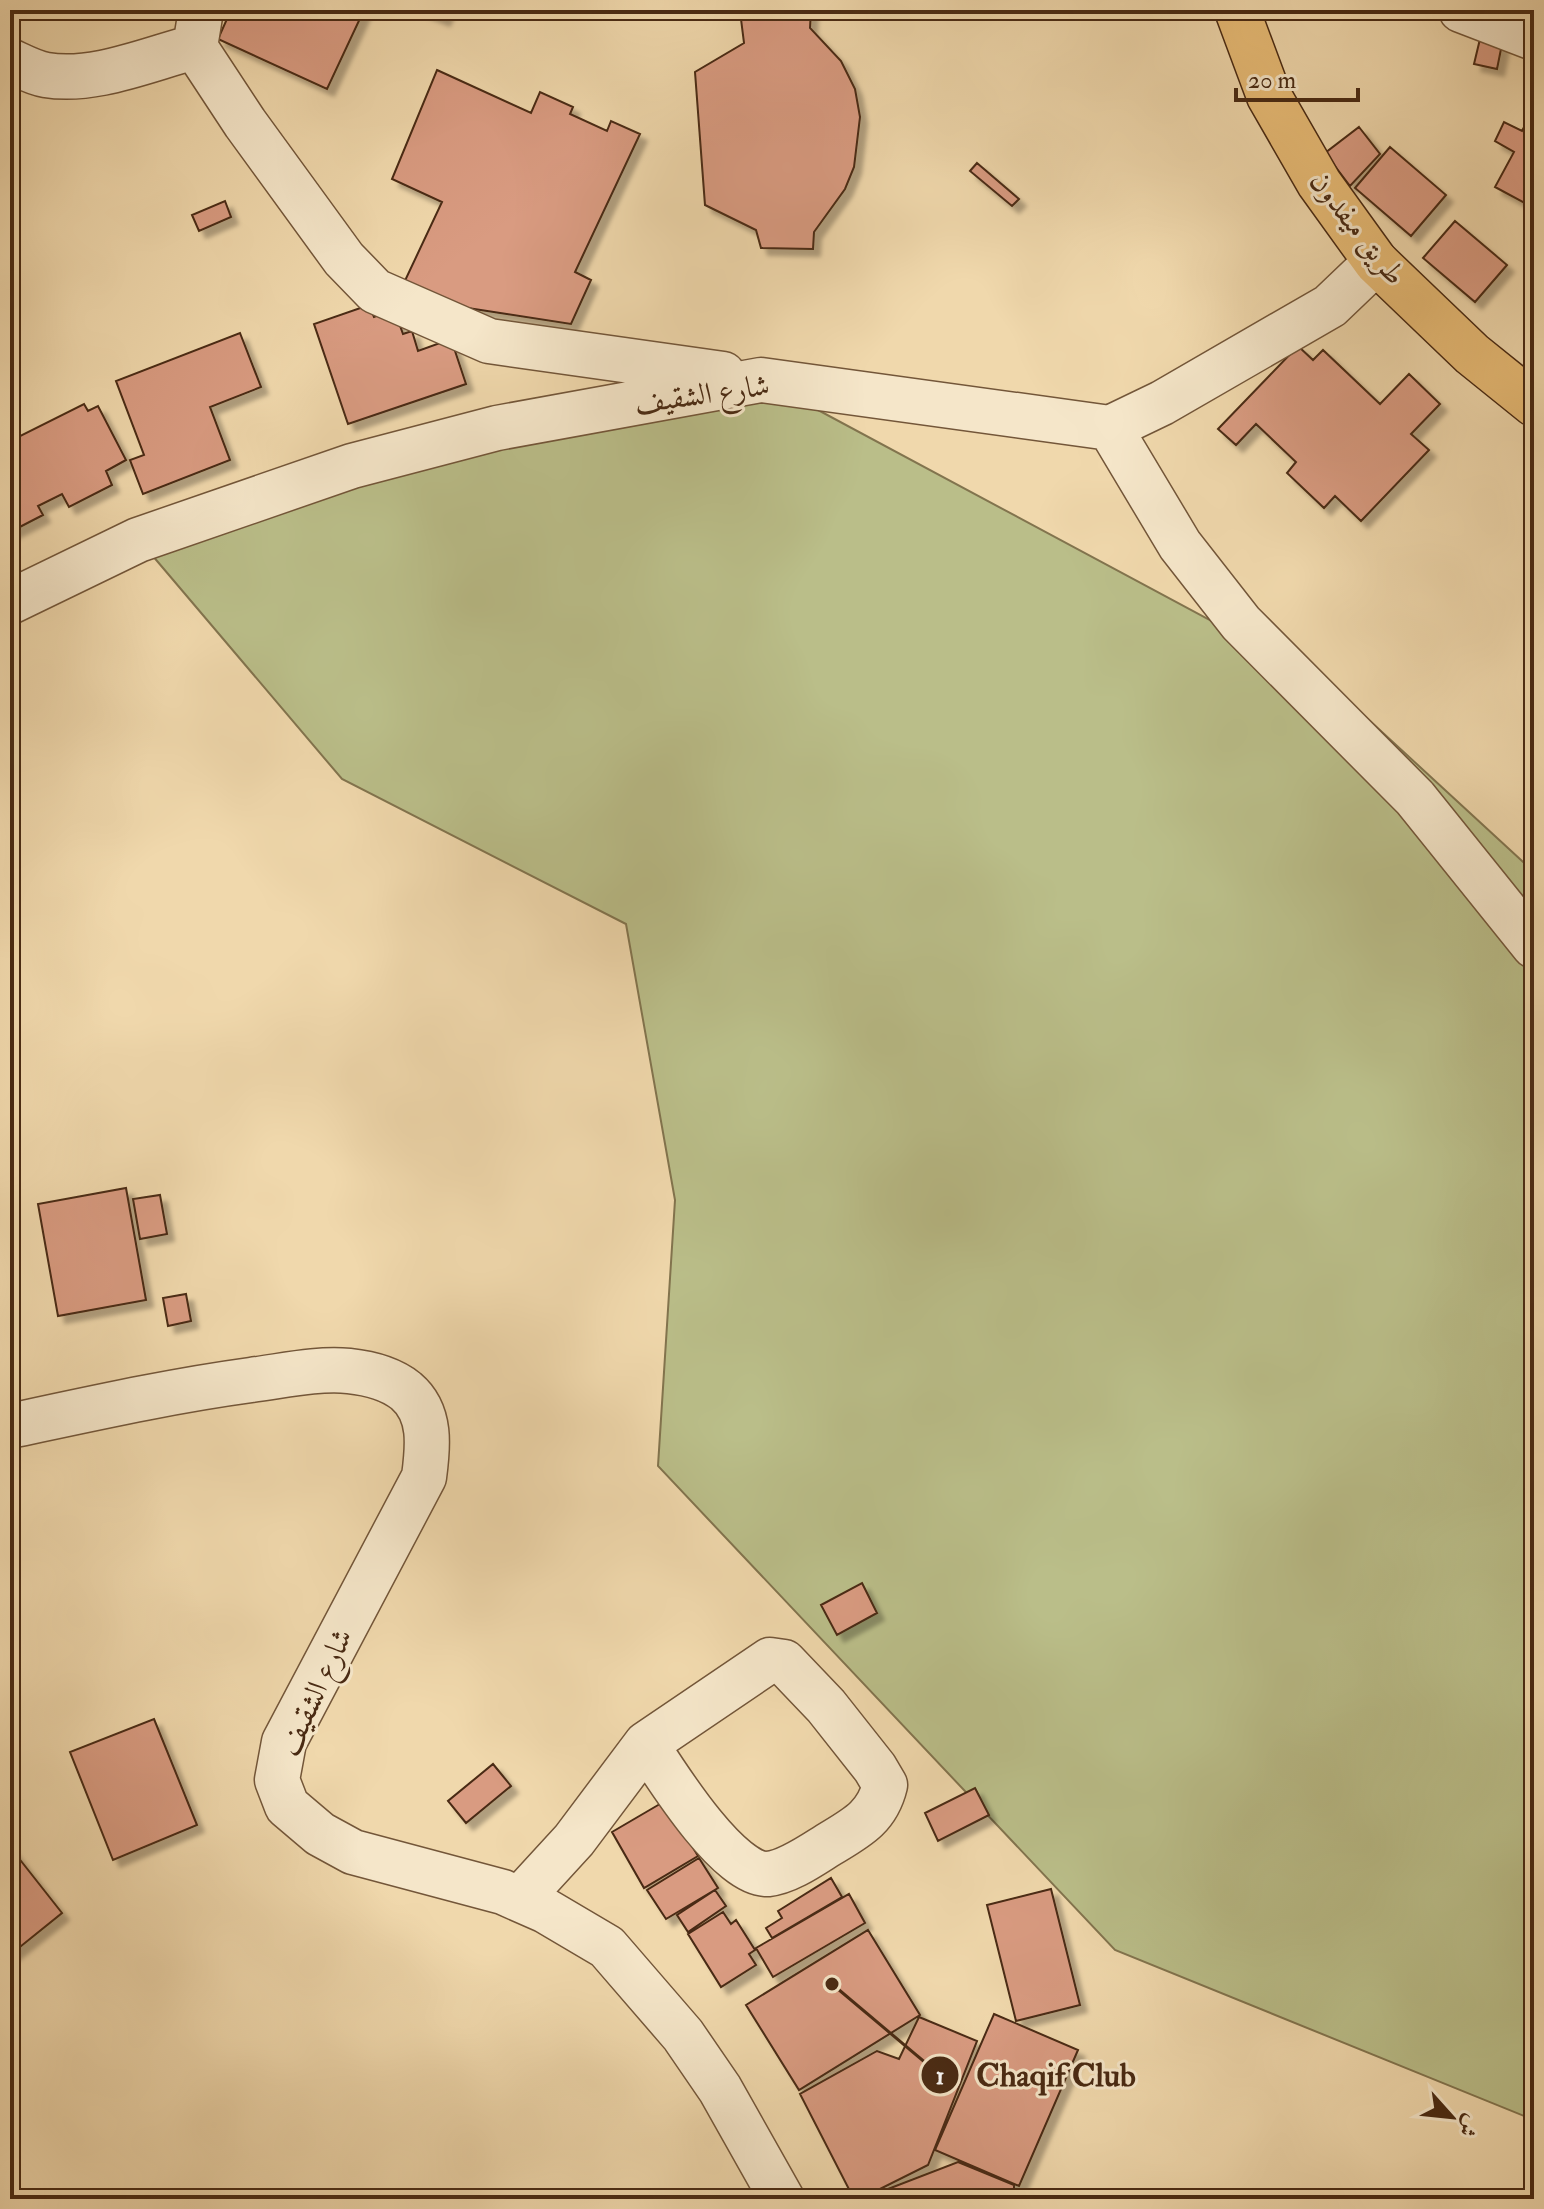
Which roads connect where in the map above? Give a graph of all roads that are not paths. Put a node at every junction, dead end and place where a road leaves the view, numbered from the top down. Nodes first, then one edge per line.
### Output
1 (1237, 10) edge
2 (1461, 10) edge
3 (198, 29) edge
4 (1534, 38) edge
5 (10, 61) edge
6 (1376, 262) junction
7 (761, 380) junction
8 (1534, 404) edge
9 (1110, 428) junction
10 (10, 602) edge
11 (1534, 946) edge
12 (10, 1426) edge
13 (646, 1744) junction
14 (520, 1899) junction
15 (782, 2199) edge

1 - 6 main road, طريق ميفدون
2 - 4 street
3 - 5 street
3 - 7 street
6 - 8 main road, طريق ميفدون
6 - 9 street
7 - 9 street, شارع الشقيف
7 - 10 street, شارع الشقيف
9 - 11 street
12 - 14 street, شارع الشقيف
13 - 13 street
13 - 14 street
14 - 15 street, شارع الشقيف

